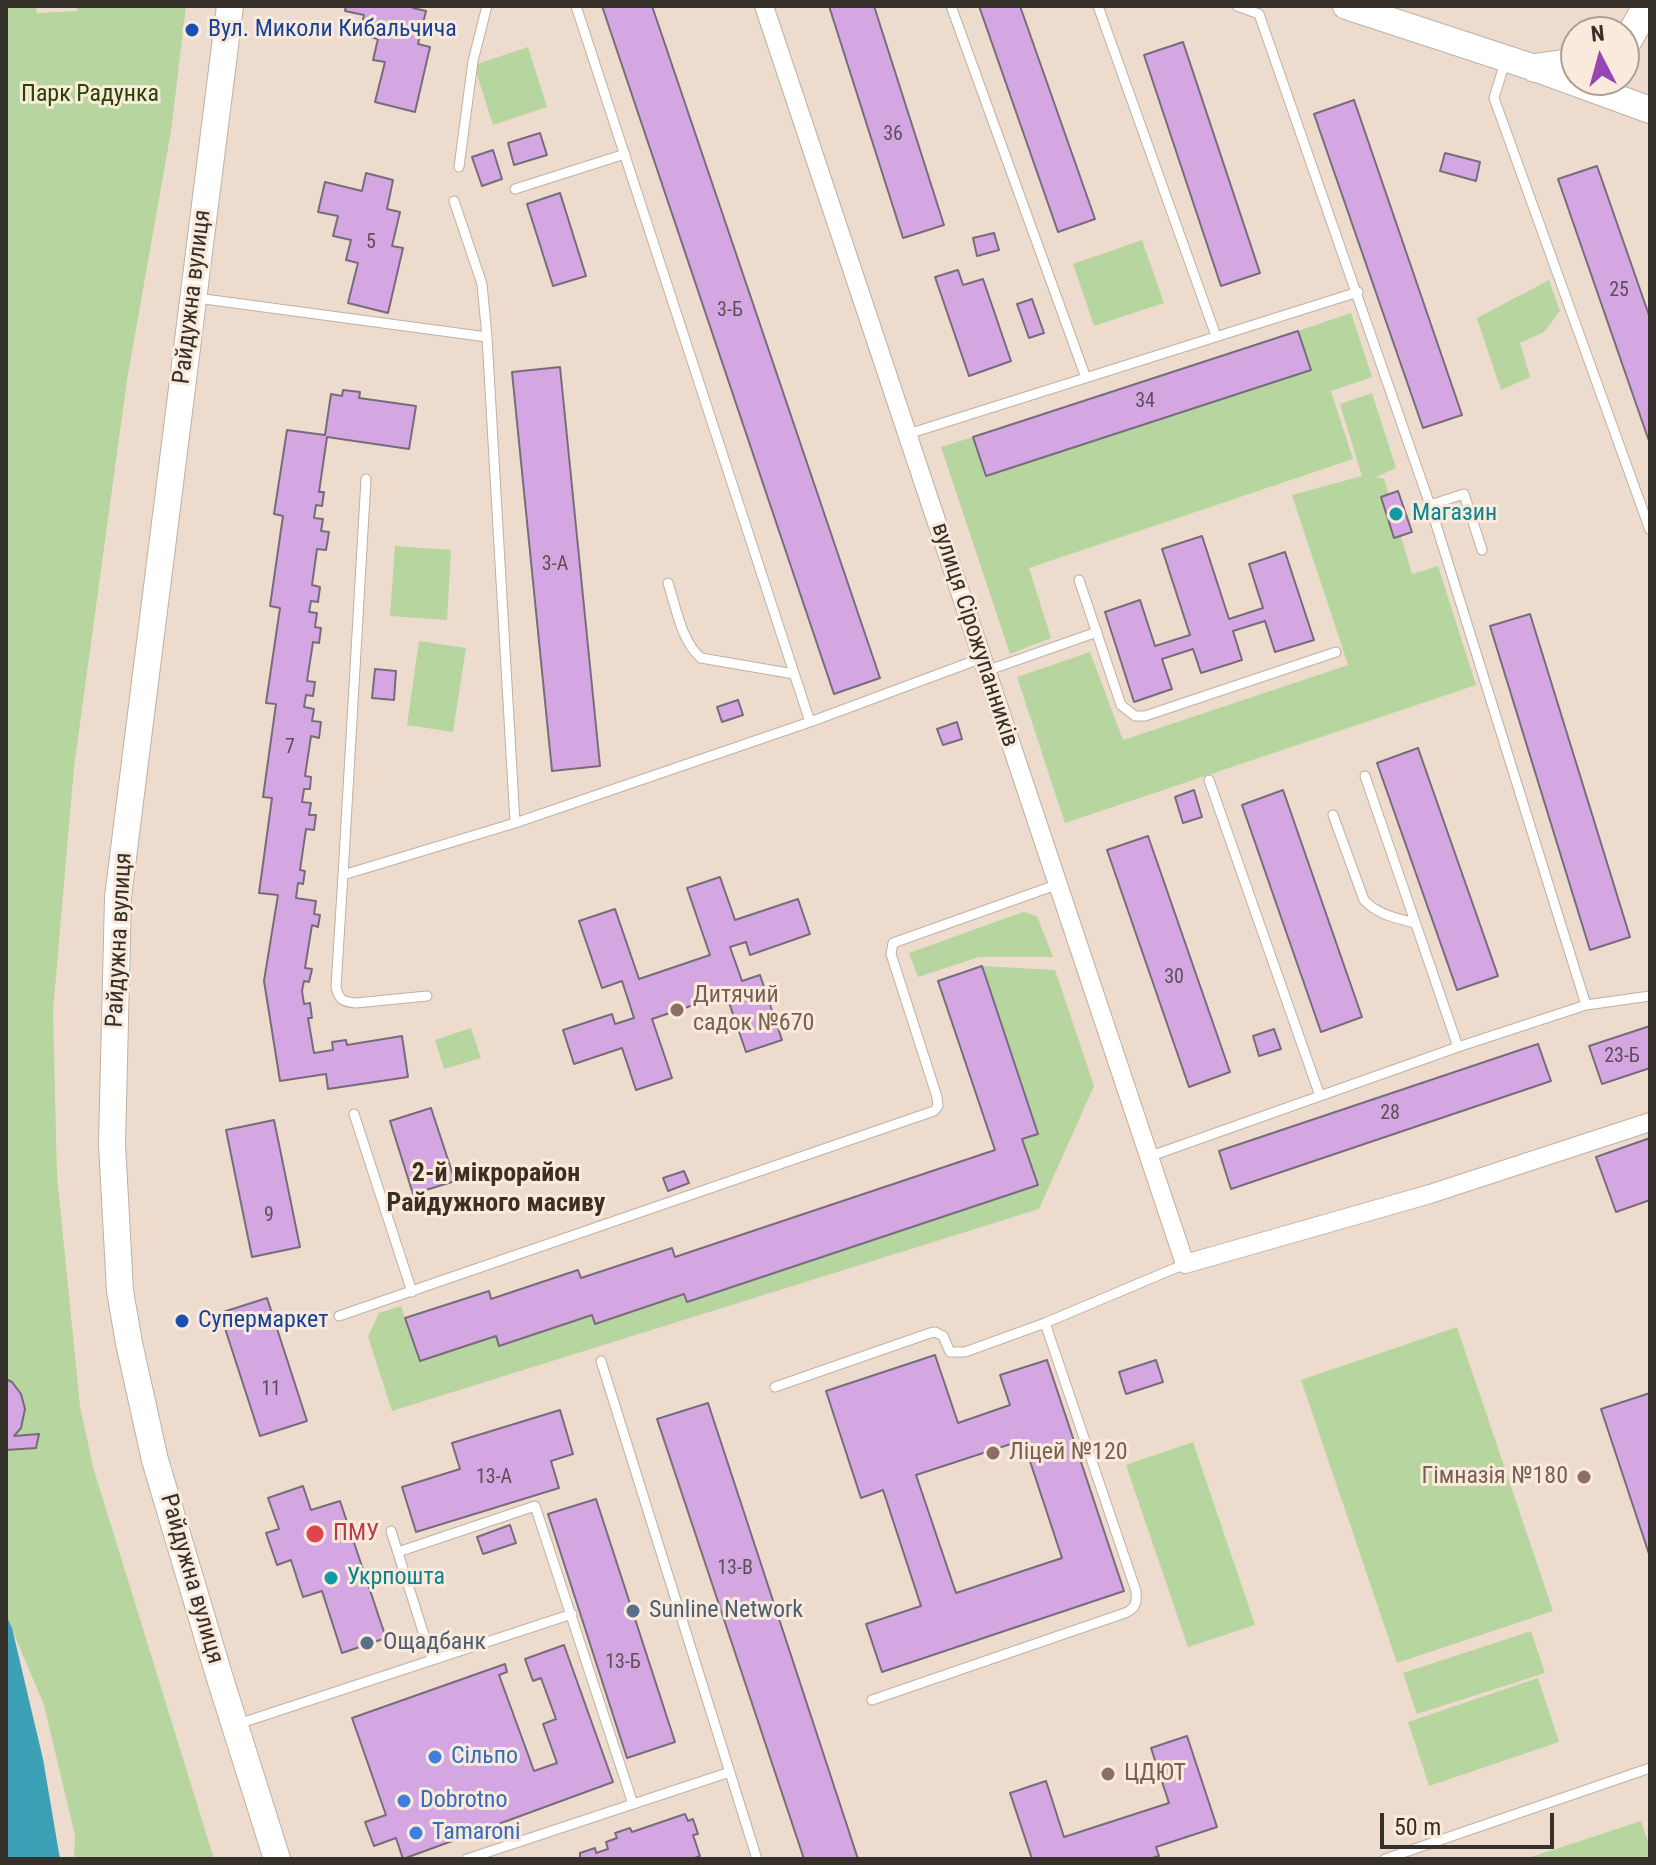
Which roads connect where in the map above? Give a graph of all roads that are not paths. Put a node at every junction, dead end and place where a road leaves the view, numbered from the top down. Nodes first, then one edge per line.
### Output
1 (230, 6) edge
2 (487, 6) edge
3 (576, 6) edge
4 (764, 6) edge
5 (951, 6) edge
6 (1098, 6) edge
7 (1237, 6) edge
8 (1346, 6) edge
9 (1506, 58) junction
10 (1560, 64) edge
11 (1535, 68) junction
12 (1650, 110) edge
13 (625, 154) junction
14 (459, 167) dead end
15 (515, 189) dead end
16 (454, 201) dead end
17 (1358, 292) junction
18 (193, 297) junction
19 (1216, 336) junction
20 (487, 337) junction
21 (1086, 378) junction
22 (908, 434) junction
23 (366, 479) dead end
24 (1430, 505) junction
25 (1650, 530) edge
26 (1482, 550) dead end
27 (1079, 580) dead end
28 (668, 583) dead end
29 (1097, 632) junction
30 (1336, 652) dead end
31 (984, 665) junction
32 (794, 674) junction
33 (810, 722) junction
34 (1365, 776) dead end
35 (1209, 780) dead end
36 (1333, 815) dead end
37 (515, 823) junction
38 (343, 875) junction
39 (1056, 885) junction
40 (1415, 923) junction
41 (427, 996) dead end
42 (1650, 996) edge
43 (1586, 1005) junction
44 (1458, 1047) junction
45 (1320, 1096) junction
46 (354, 1114) dead end
47 (1650, 1122) edge
48 (1151, 1156) junction
49 (1185, 1264) junction
50 (412, 1292) junction
51 (339, 1316) dead end
52 (1045, 1323) junction
53 (601, 1361) dead end
54 (775, 1387) dead end
55 (391, 1531) dead end
56 (398, 1552) junction
57 (572, 1614) junction
58 (432, 1660) junction
59 (872, 1700) dead end
60 (234, 1725) junction
61 (1650, 1768) edge
62 (730, 1772) junction
63 (633, 1804) junction
64 (277, 1859) edge
65 (467, 1859) edge
66 (757, 1859) edge
67 (1385, 1859) edge

1 - 18 street, Райдужна вулиця
2 - 14 lane
3 - 13 lane
4 - 22 street, вулиця Сірожупанників
5 - 21 lane
6 - 19 lane
7 - 17 lane
8 - 9 street
9 - 11 street
9 - 25 lane
10 - 11 main road
11 - 12 street
13 - 15 lane
13 - 32 lane
16 - 20 lane
17 - 19 lane
17 - 24 lane
18 - 20 lane
18 - 60 street, Райдужна вулиця
19 - 21 lane
20 - 37 lane
21 - 22 lane
22 - 31 street, вулиця Сірожупанників
23 - 38 lane
24 - 26 lane
24 - 43 lane
27 - 29 lane
28 - 32 lane
29 - 30 lane
29 - 31 lane
31 - 33 lane
31 - 39 street, вулиця Сірожупанників
32 - 33 lane
33 - 37 lane
34 - 40 lane
35 - 45 lane
36 - 40 lane
37 - 38 lane
38 - 41 lane
39 - 48 street, вулиця Сірожупанників
39 - 50 lane
40 - 44 lane
42 - 43 lane
43 - 44 lane
44 - 45 lane
45 - 48 lane
46 - 50 lane
47 - 49 street
48 - 49 street, вулиця Сірожупанників
49 - 52 lane
50 - 51 lane
52 - 54 lane
52 - 59 lane
53 - 62 lane
55 - 56 lane
56 - 57 lane
56 - 58 lane
57 - 58 lane
57 - 63 lane
58 - 60 lane
60 - 64 street, Райдужна вулиця
61 - 67 lane
62 - 63 lane
62 - 66 lane
63 - 65 lane

